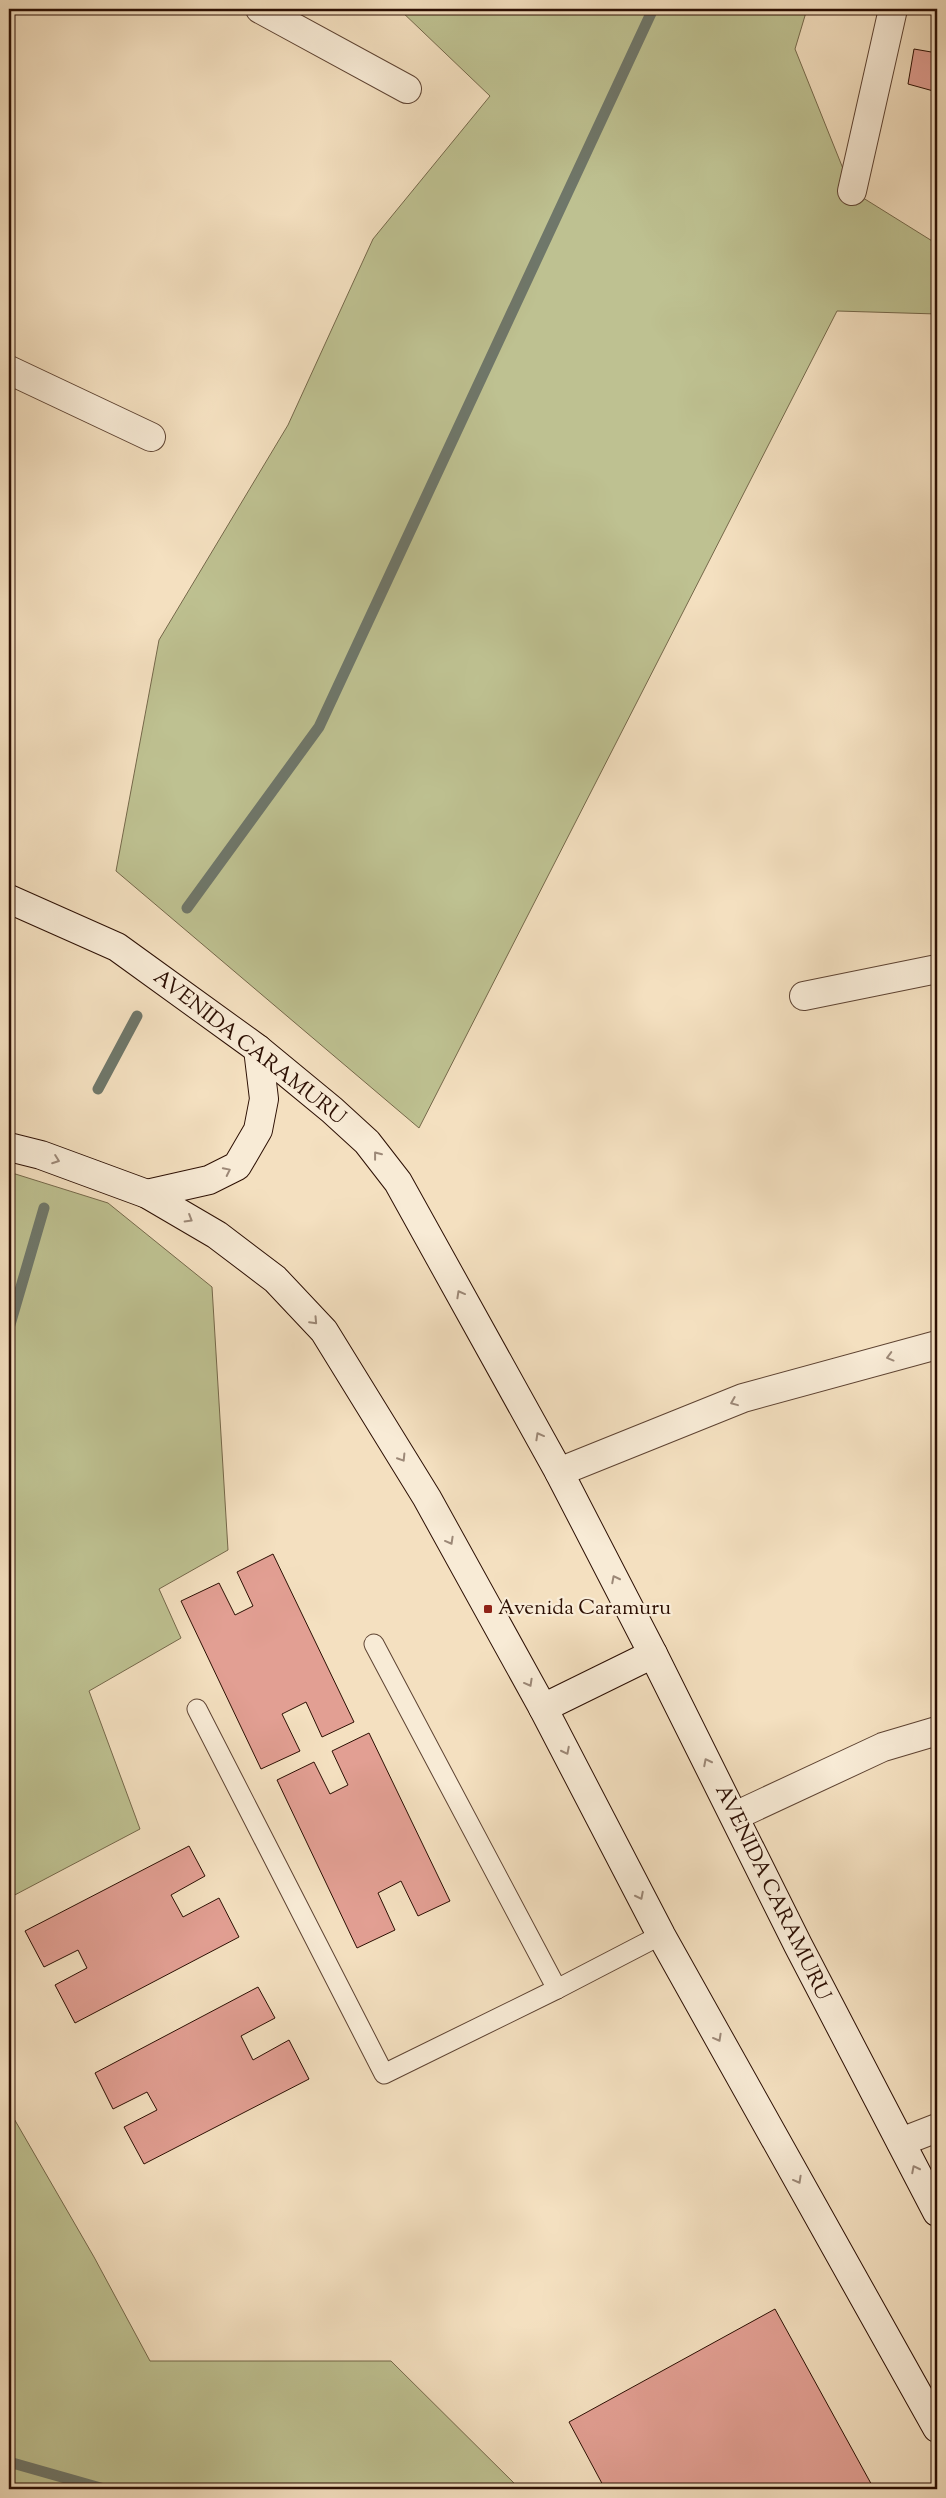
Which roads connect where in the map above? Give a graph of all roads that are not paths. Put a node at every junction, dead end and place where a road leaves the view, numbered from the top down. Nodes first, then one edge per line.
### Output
1 (260, 9) edge
2 (894, 9) edge
3 (407, 89) dead end
4 (852, 191) dead end
5 (9, 370) edge
6 (151, 436) dead end
7 (9, 899) edge
8 (937, 969) edge
9 (804, 996) dead end
10 (258, 1049) junction
11 (9, 1147) edge
12 (147, 1194) junction
13 (937, 1345) edge
14 (559, 1472) junction
15 (374, 1644) dead end
16 (653, 1654) junction
17 (543, 1708) junction
18 (197, 1709) dead end
19 (937, 1731) edge
20 (735, 1816) junction
21 (660, 1935) junction
22 (557, 1990) junction
23 (937, 2128) edge
24 (901, 2142) junction
25 (937, 2212) edge
26 (937, 2428) edge

1 - 3 main road
2 - 4 main road
5 - 6 main road
7 - 10 main road, AVENIDA CARAMURU
8 - 9 main road
12 -> 10 main road
14 -> 10 main road, AVENIDA CARAMURU
11 -> 12 main road
12 -> 17 main road
13 -> 14 main road
16 -> 14 main road, AVENIDA CARAMURU
15 - 22 lane
16 - 17 main road
20 -> 16 main road, AVENIDA CARAMURU
17 -> 21 main road
18 - 22 lane
19 - 20 main road
20 - 24 main road, AVENIDA CARAMURU
21 - 22 lane
21 -> 26 main road
23 - 24 main road
25 -> 24 main road, AVENIDA CARAMURU

